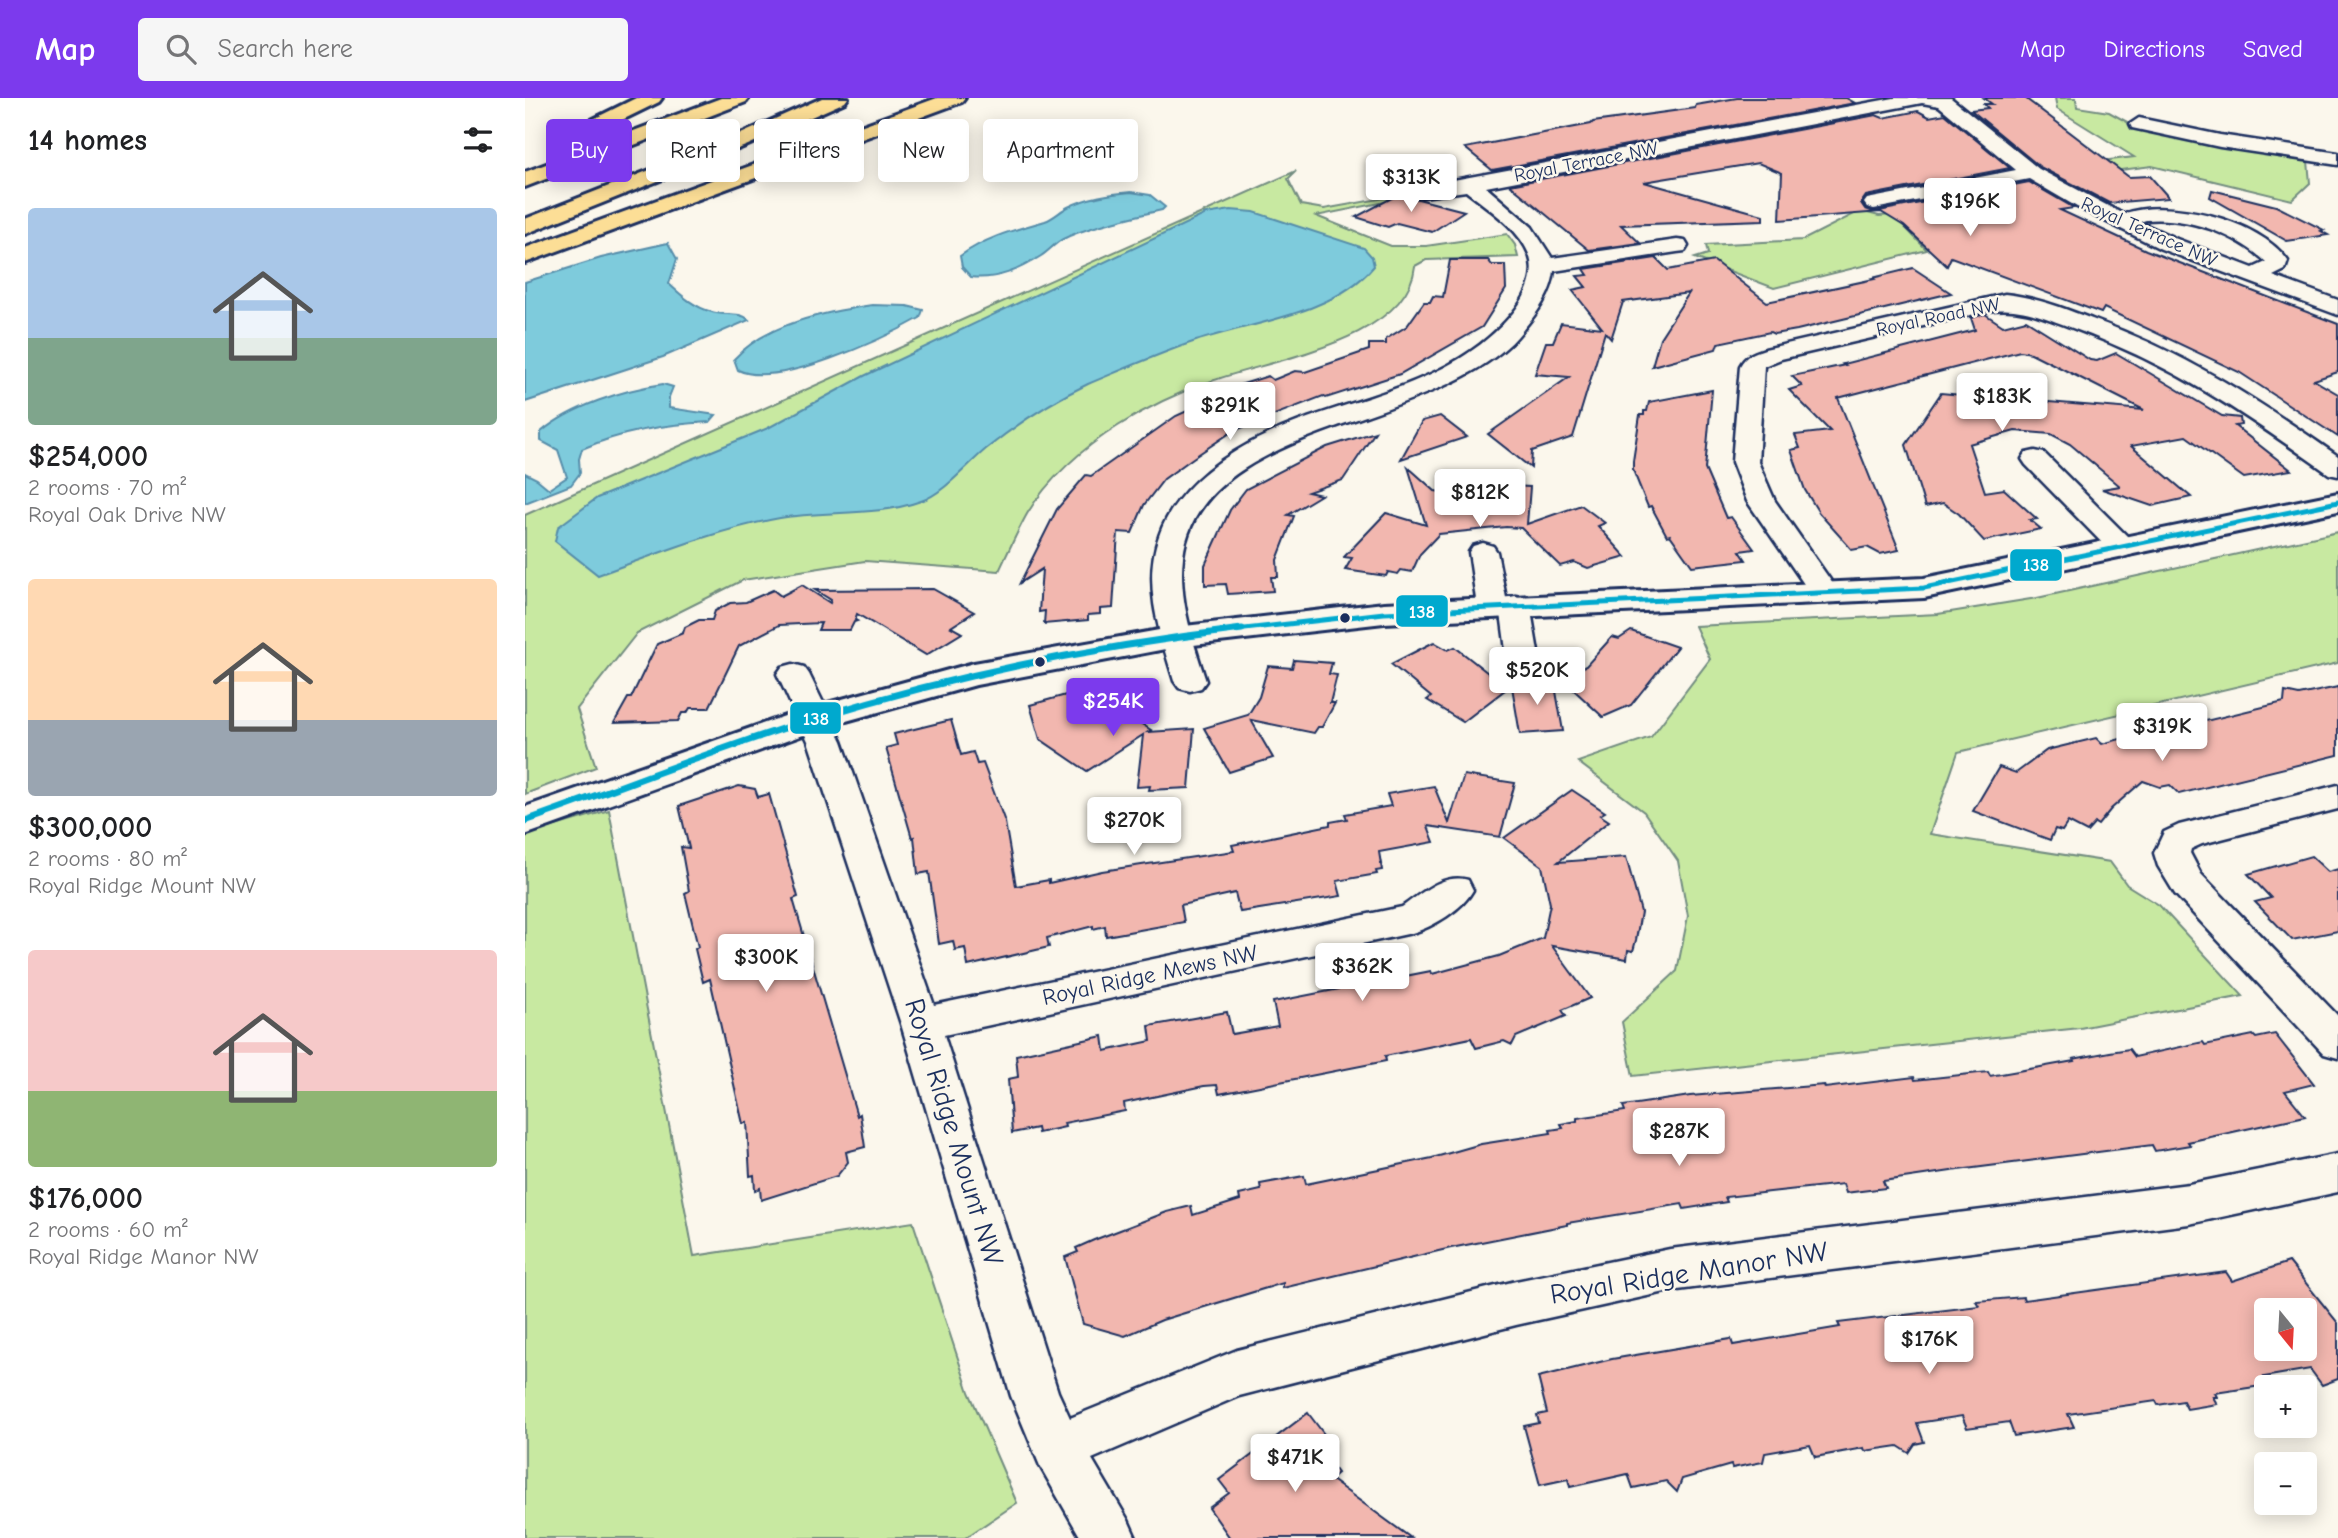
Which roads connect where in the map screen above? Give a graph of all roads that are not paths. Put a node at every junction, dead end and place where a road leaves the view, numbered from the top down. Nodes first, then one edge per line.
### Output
1 (652, 98) edge
2 (712, 98) edge
3 (739, 98) edge
4 (838, 98) edge
5 (912, 98) edge
6 (955, 98) edge
7 (608, 119) edge
8 (2139, 124) dead end
9 (638, 138) junction
10 (2338, 159) edge
11 (2032, 173) junction
12 (525, 180) edge
13 (1470, 184) junction
14 (1423, 191) dead end
15 (1874, 203) dead end
16 (2122, 222) junction
17 (525, 227) edge
18 (598, 231) junction
19 (1677, 246) dead end
20 (525, 256) edge
21 (1543, 266) junction
22 (2253, 277) junction
23 (2338, 308) edge
24 (2035, 459) dead end
25 (2338, 468) edge
26 (2338, 502) edge
27 (2123, 548) junction
28 (1483, 552) dead end
29 (1825, 594) junction
30 (1503, 606) junction
31 (1176, 637) junction
32 (1523, 658) dead end
33 (793, 674) dead end
34 (1190, 681) dead end
35 (815, 718) junction
36 (2338, 797) edge
37 (525, 821) edge
38 (1455, 890) dead end
39 (921, 1024) junction
40 (2338, 1042) edge
41 (2338, 1174) edge
42 (1058, 1448) junction
43 (1109, 1538) edge

1 - 7 highway
2 - 9 highway
3 - 9 highway
4 - 17 highway
5 - 18 highway
6 - 18 highway
8 - 10 street
9 - 12 highway
11 - 13 street, Royal Terrace NW
11 - 15 street
11 - 16 street, Royal Terrace NW
13 - 14 street
13 - 21 street, Royal Terrace NW
16 - 22 street, Royal Terrace NW
16 - 22 street
18 - 20 highway
19 - 21 street
21 - 31 street
22 - 23 street, Royal Terrace NW
24 - 27 street
25 - 29 street, Royal Road NW
26 - 27 street
27 - 29 street
28 - 30 street
29 - 30 street
30 - 31 street
30 - 32 street
31 - 34 street
31 - 35 street
33 - 35 street, Royal Ridge Mount NW
35 - 37 street
35 - 39 street, Royal Ridge Mount NW
36 - 40 street
38 - 39 street, Royal Ridge Mews NW
39 - 42 street, Royal Ridge Mount NW
41 - 42 street, Royal Ridge Manor NW
42 - 43 street, Royal Ridge Mount NW

